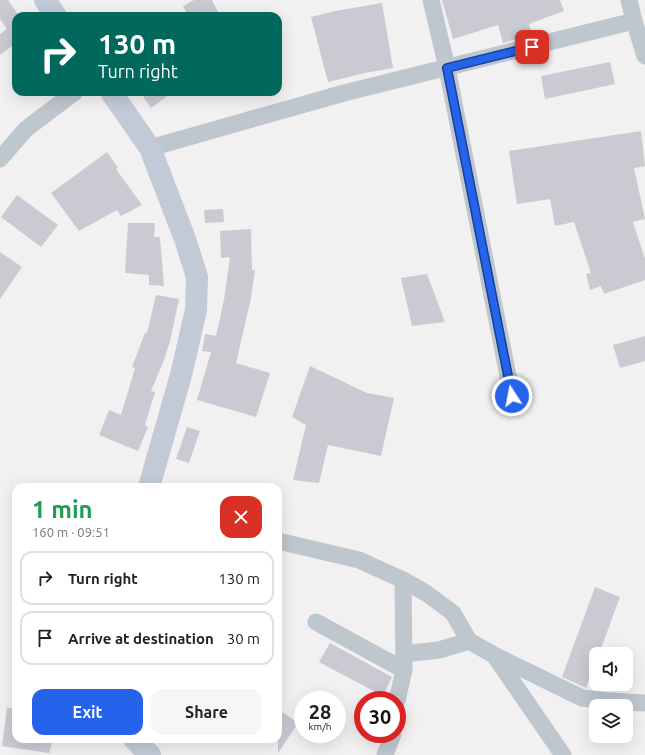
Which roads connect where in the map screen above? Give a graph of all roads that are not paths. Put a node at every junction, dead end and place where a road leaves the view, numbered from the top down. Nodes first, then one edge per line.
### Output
1 (44, 0) edge
2 (430, 0) edge
3 (629, 0) edge
4 (53, 12) edge
5 (634, 21) junction
6 (645, 56) edge
7 (447, 68) junction
8 (70, 96) edge
9 (114, 96) edge
10 (150, 148) junction
11 (0, 159) edge
12 (512, 396) dead end
13 (151, 483) edge
14 (282, 542) edge
15 (403, 580) junction
16 (316, 622) dead end
17 (470, 641) junction
18 (494, 655) junction
19 (404, 662) junction
20 (399, 691) edge
21 (645, 703) edge
22 (138, 743) edge
23 (391, 743) edge
24 (150, 755) edge
25 (386, 755) edge
26 (563, 755) edge

1 - 4 street
2 - 7 street
3 - 5 street
5 - 6 street
5 - 7 street
7 - 10 street
7 - 12 street
8 - 11 street
9 - 10 street
10 - 13 street
14 - 15 street
15 - 17 street
15 - 19 street
16 - 19 street
17 - 18 street
17 - 19 street
18 - 21 street
18 - 26 street
19 - 20 street
22 - 24 street
23 - 25 street

